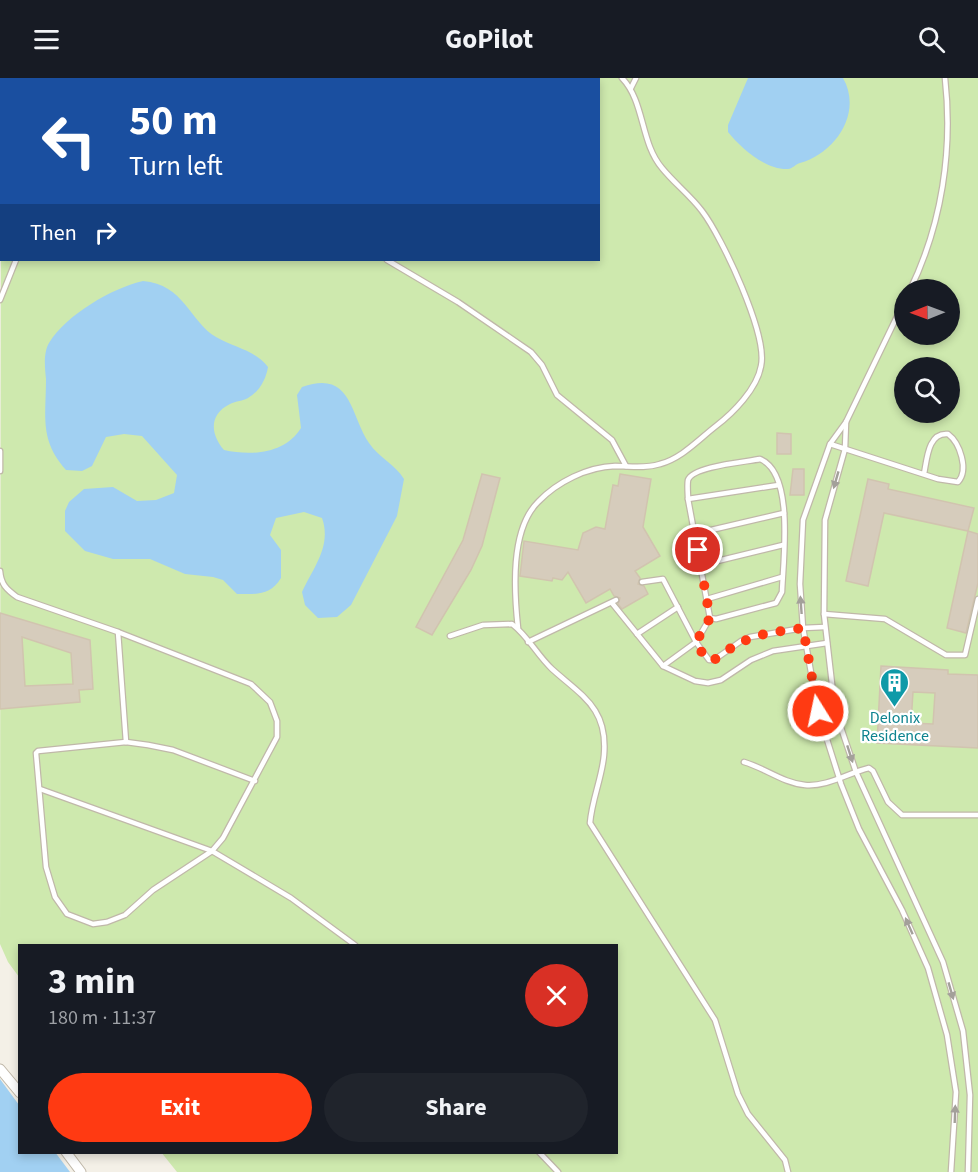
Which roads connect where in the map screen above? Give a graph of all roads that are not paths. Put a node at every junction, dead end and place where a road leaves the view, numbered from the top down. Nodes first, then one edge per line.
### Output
1 (622, 78) edge
2 (636, 78) edge
3 (945, 78) edge
4 (631, 88) junction
5 (16, 261) edge
6 (389, 261) edge
7 (916, 279) edge
8 (0, 300) edge
9 (894, 323) edge
10 (846, 422) junction
11 (830, 444) junction
12 (845, 449) junction
13 (0, 451) edge
14 (626, 466) junction
15 (0, 471) edge
16 (924, 474) junction
17 (779, 485) junction
18 (688, 499) junction
19 (784, 513) junction
20 (694, 534) junction
21 (783, 545) junction
22 (701, 565) junction
23 (0, 571) edge
24 (782, 577) junction
25 (642, 582) dead end
26 (707, 598) junction
27 (978, 599) edge
28 (678, 607) junction
29 (824, 614) junction
30 (710, 618) junction
31 (825, 627) junction
32 (518, 628) junction
33 (803, 628) junction
34 (118, 632) junction
35 (637, 634) junction
36 (450, 636) dead end
37 (528, 642) junction
38 (696, 642) junction
39 (827, 643) junction
40 (806, 645) junction
41 (663, 666) junction
42 (126, 742) junction
43 (744, 762) dead end
44 (855, 771) junction
45 (840, 779) junction
46 (255, 782) junction
47 (40, 789) junction
48 (978, 814) edge
49 (212, 851) junction
50 (354, 944) edge
51 (0, 1069) edge
52 (18, 1091) edge
53 (68, 1154) edge
54 (541, 1154) edge
55 (81, 1172) edge
56 (558, 1172) edge
57 (788, 1172) edge
58 (951, 1172) edge
59 (968, 1172) edge

1 - 4 lane
2 - 4 lane
3 - 7 lane
4 - 14 lane
5 - 8 lane
6 - 14 lane
9 - 10 lane
10 - 11 lane
10 - 12 lane
11 - 12 lane
33 -> 11 lane
12 - 16 lane
12 -> 29 lane
13 - 15 lane
14 - 32 lane
16 - 16 lane
17 - 18 lane
17 - 18 lane
17 - 19 lane
18 - 20 lane
19 - 20 lane
19 - 21 lane
20 - 22 lane
21 - 22 lane
21 - 24 lane
22 - 26 lane
23 - 34 lane
24 - 26 lane
24 - 30 lane
25 - 28 lane
26 - 30 lane
27 - 29 lane
28 - 35 lane
28 - 38 lane
29 - 31 lane
30 - 38 lane
31 - 33 lane
31 - 39 lane
32 - 36 lane
32 - 37 lane
33 - 38 lane
33 - 40 lane
34 - 42 lane
34 - 46 lane
35 - 37 lane
35 - 41 lane
37 - 57 lane
38 - 41 lane
39 - 40 lane
39 -> 44 lane
40 - 41 lane
40 - 45 lane
42 - 46 lane
42 - 47 lane
43 - 45 lane
44 - 45 lane
44 - 48 lane
44 -> 59 lane
58 -> 45 lane
46 - 49 lane
47 - 49 lane
47 - 49 lane
49 - 50 lane
51 - 52 street
53 - 55 street
54 - 56 lane

